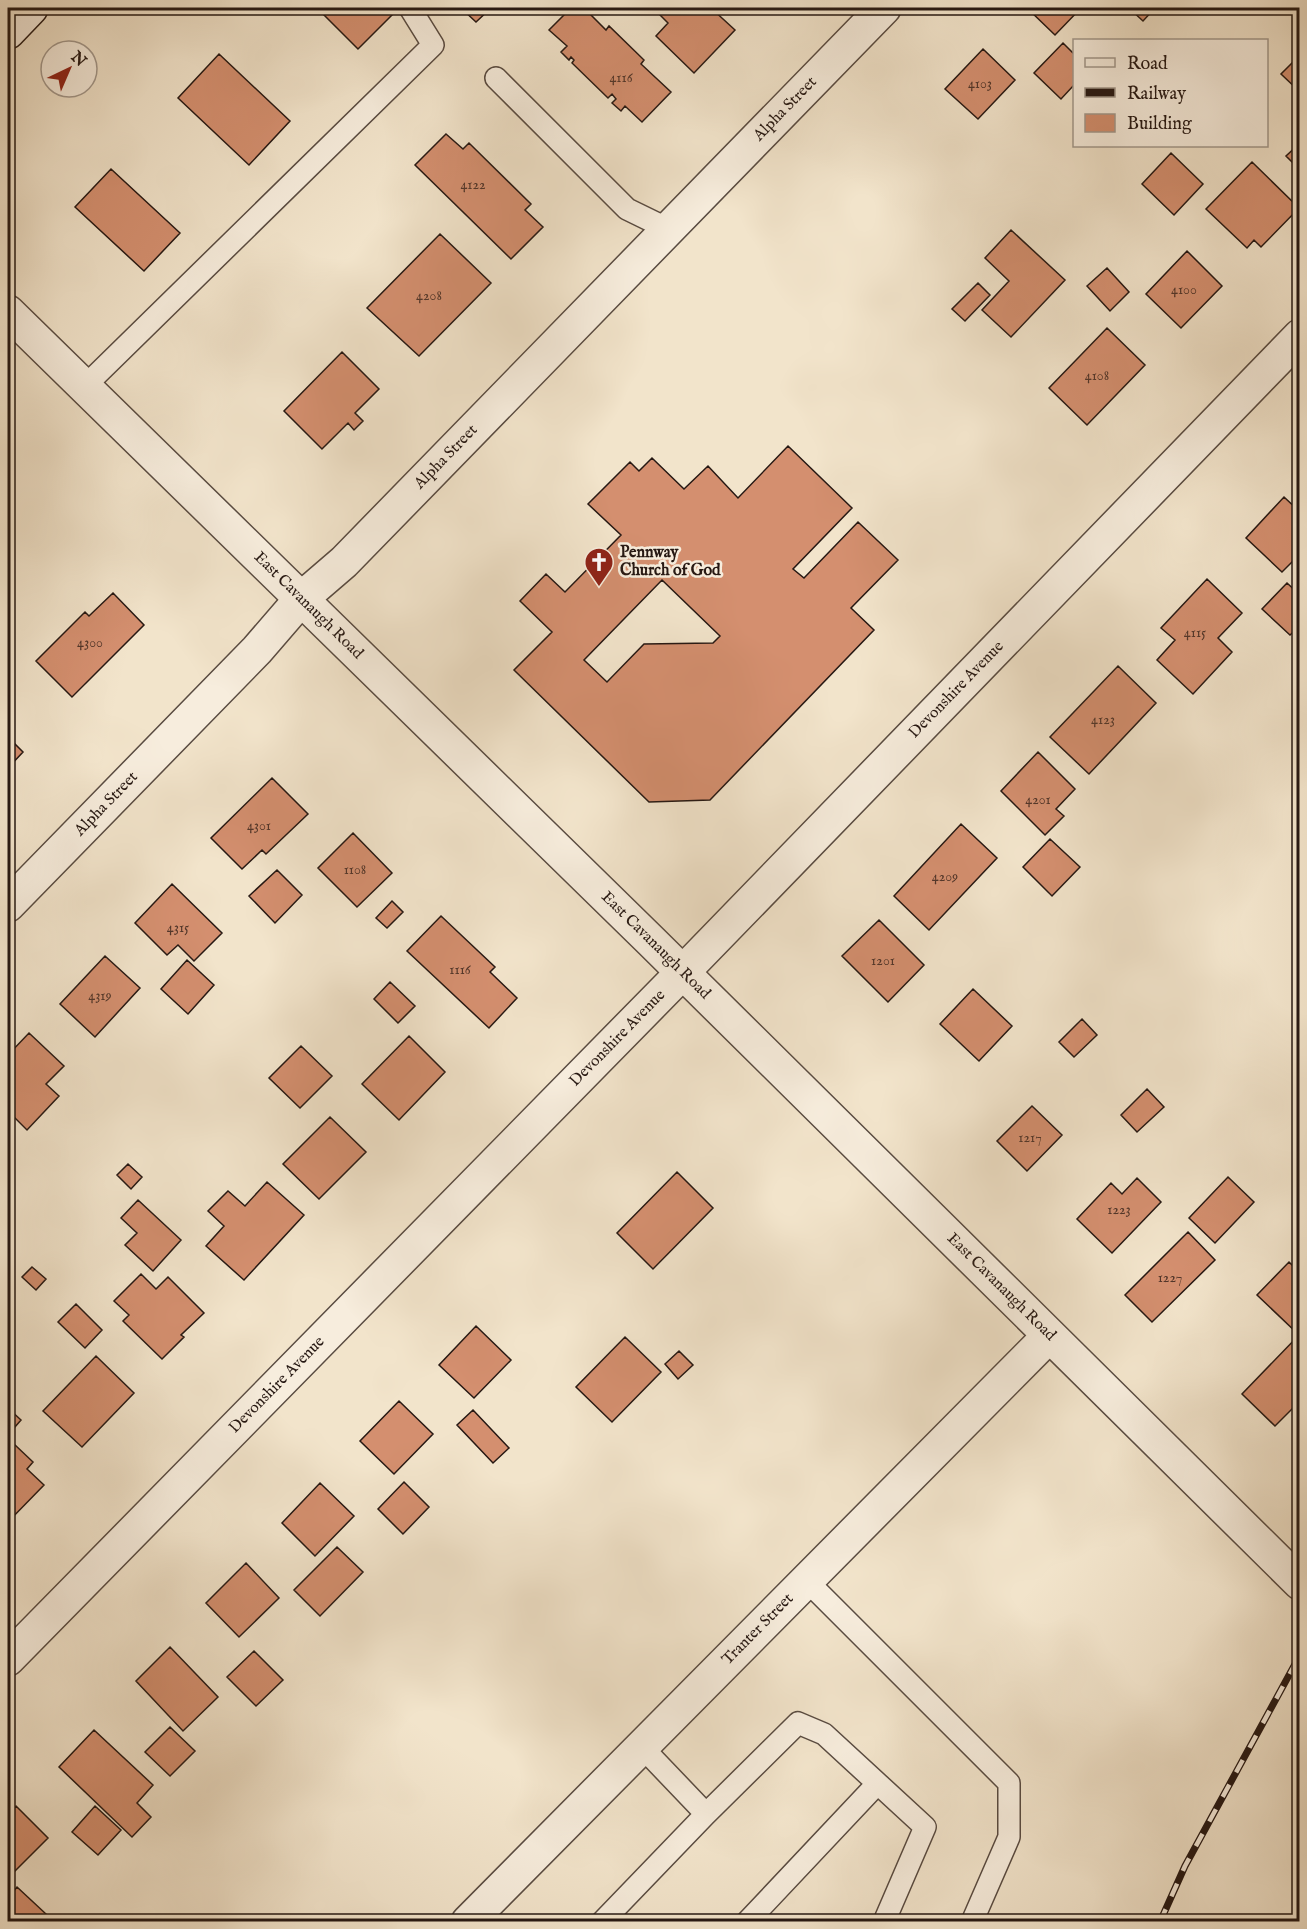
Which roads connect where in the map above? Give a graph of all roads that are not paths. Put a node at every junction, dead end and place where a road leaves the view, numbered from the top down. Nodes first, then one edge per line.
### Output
1 (410, 8) edge
2 (884, 8) edge
3 (496, 78) dead end
4 (668, 229) junction
5 (8, 312) edge
6 (1299, 336) edge
7 (84, 387) junction
8 (301, 599) junction
9 (8, 905) edge
10 (682, 973) junction
11 (1049, 1336) junction
12 (807, 1581) junction
13 (1299, 1583) edge
14 (8, 1659) edge
15 (642, 1747) junction
16 (877, 1784) junction
17 (706, 1814) junction
18 (468, 1922) edge
19 (602, 1922) edge
20 (747, 1922) edge
21 (884, 1922) edge
22 (972, 1922) edge

1 - 7 lane
2 - 4 street, Alpha Street
3 - 4 lane
4 - 8 street, Alpha Street
5 - 7 street, East Cavanaugh Road
6 - 10 street, Devonshire Avenue
7 - 8 street, East Cavanaugh Road
8 - 9 street, Alpha Street
8 - 10 street, East Cavanaugh Road
10 - 11 street, East Cavanaugh Road
10 - 14 street, Devonshire Avenue
11 - 12 street, Tranter Street
11 - 13 street, East Cavanaugh Road
12 - 15 street, Tranter Street
12 - 22 lane
15 - 17 lane
15 - 18 street, Tranter Street
16 - 17 lane
16 - 20 lane
16 - 21 lane
17 - 19 lane

